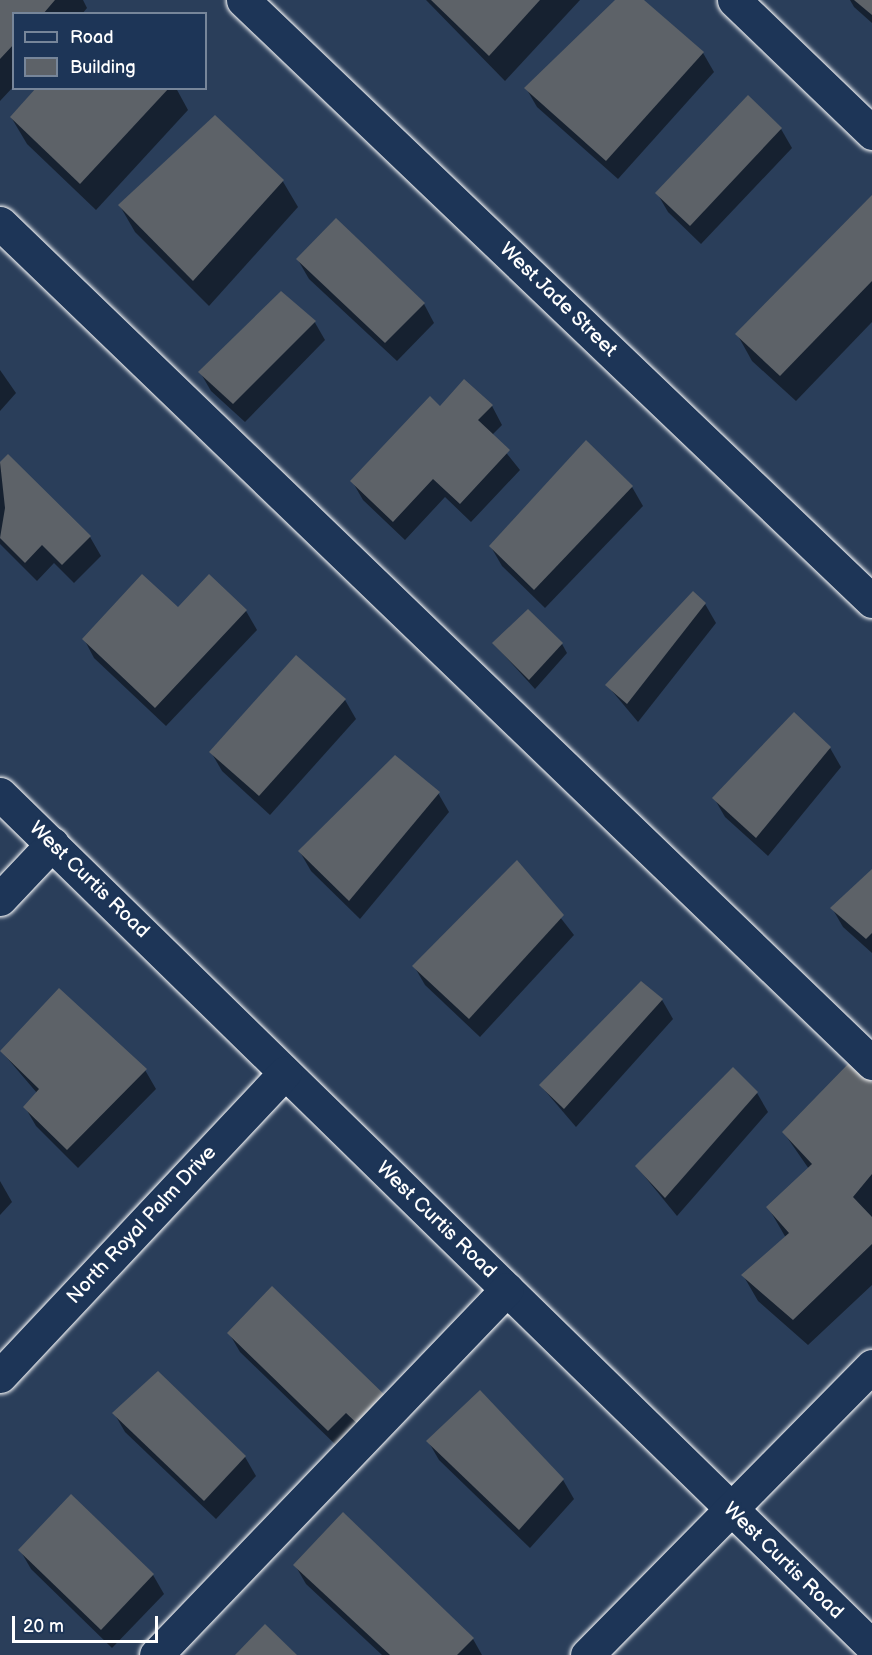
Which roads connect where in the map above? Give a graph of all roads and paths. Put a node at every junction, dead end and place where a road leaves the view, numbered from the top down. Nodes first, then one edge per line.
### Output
1 (243, 0) edge
2 (734, 0) edge
3 (872, 133) edge
4 (0, 223) edge
5 (872, 601) edge
6 (0, 794) edge
7 (52, 844) junction
8 (0, 899) edge
9 (872, 1063) edge
10 (285, 1073) junction
11 (507, 1289) junction
12 (872, 1366) edge
13 (0, 1376) edge
14 (731, 1512) junction
15 (872, 1646) edge
16 (156, 1655) edge
17 (587, 1655) edge

1 - 5 street, West Jade Street
2 - 3 street
4 - 9 street
6 - 7 street, West Curtis Road
7 - 8 street
7 - 10 street, West Curtis Road
10 - 11 street, West Curtis Road
10 - 13 street, North Royal Palm Drive
11 - 14 street, West Curtis Road
11 - 16 street
12 - 14 street
14 - 15 street, West Curtis Road
14 - 17 street

